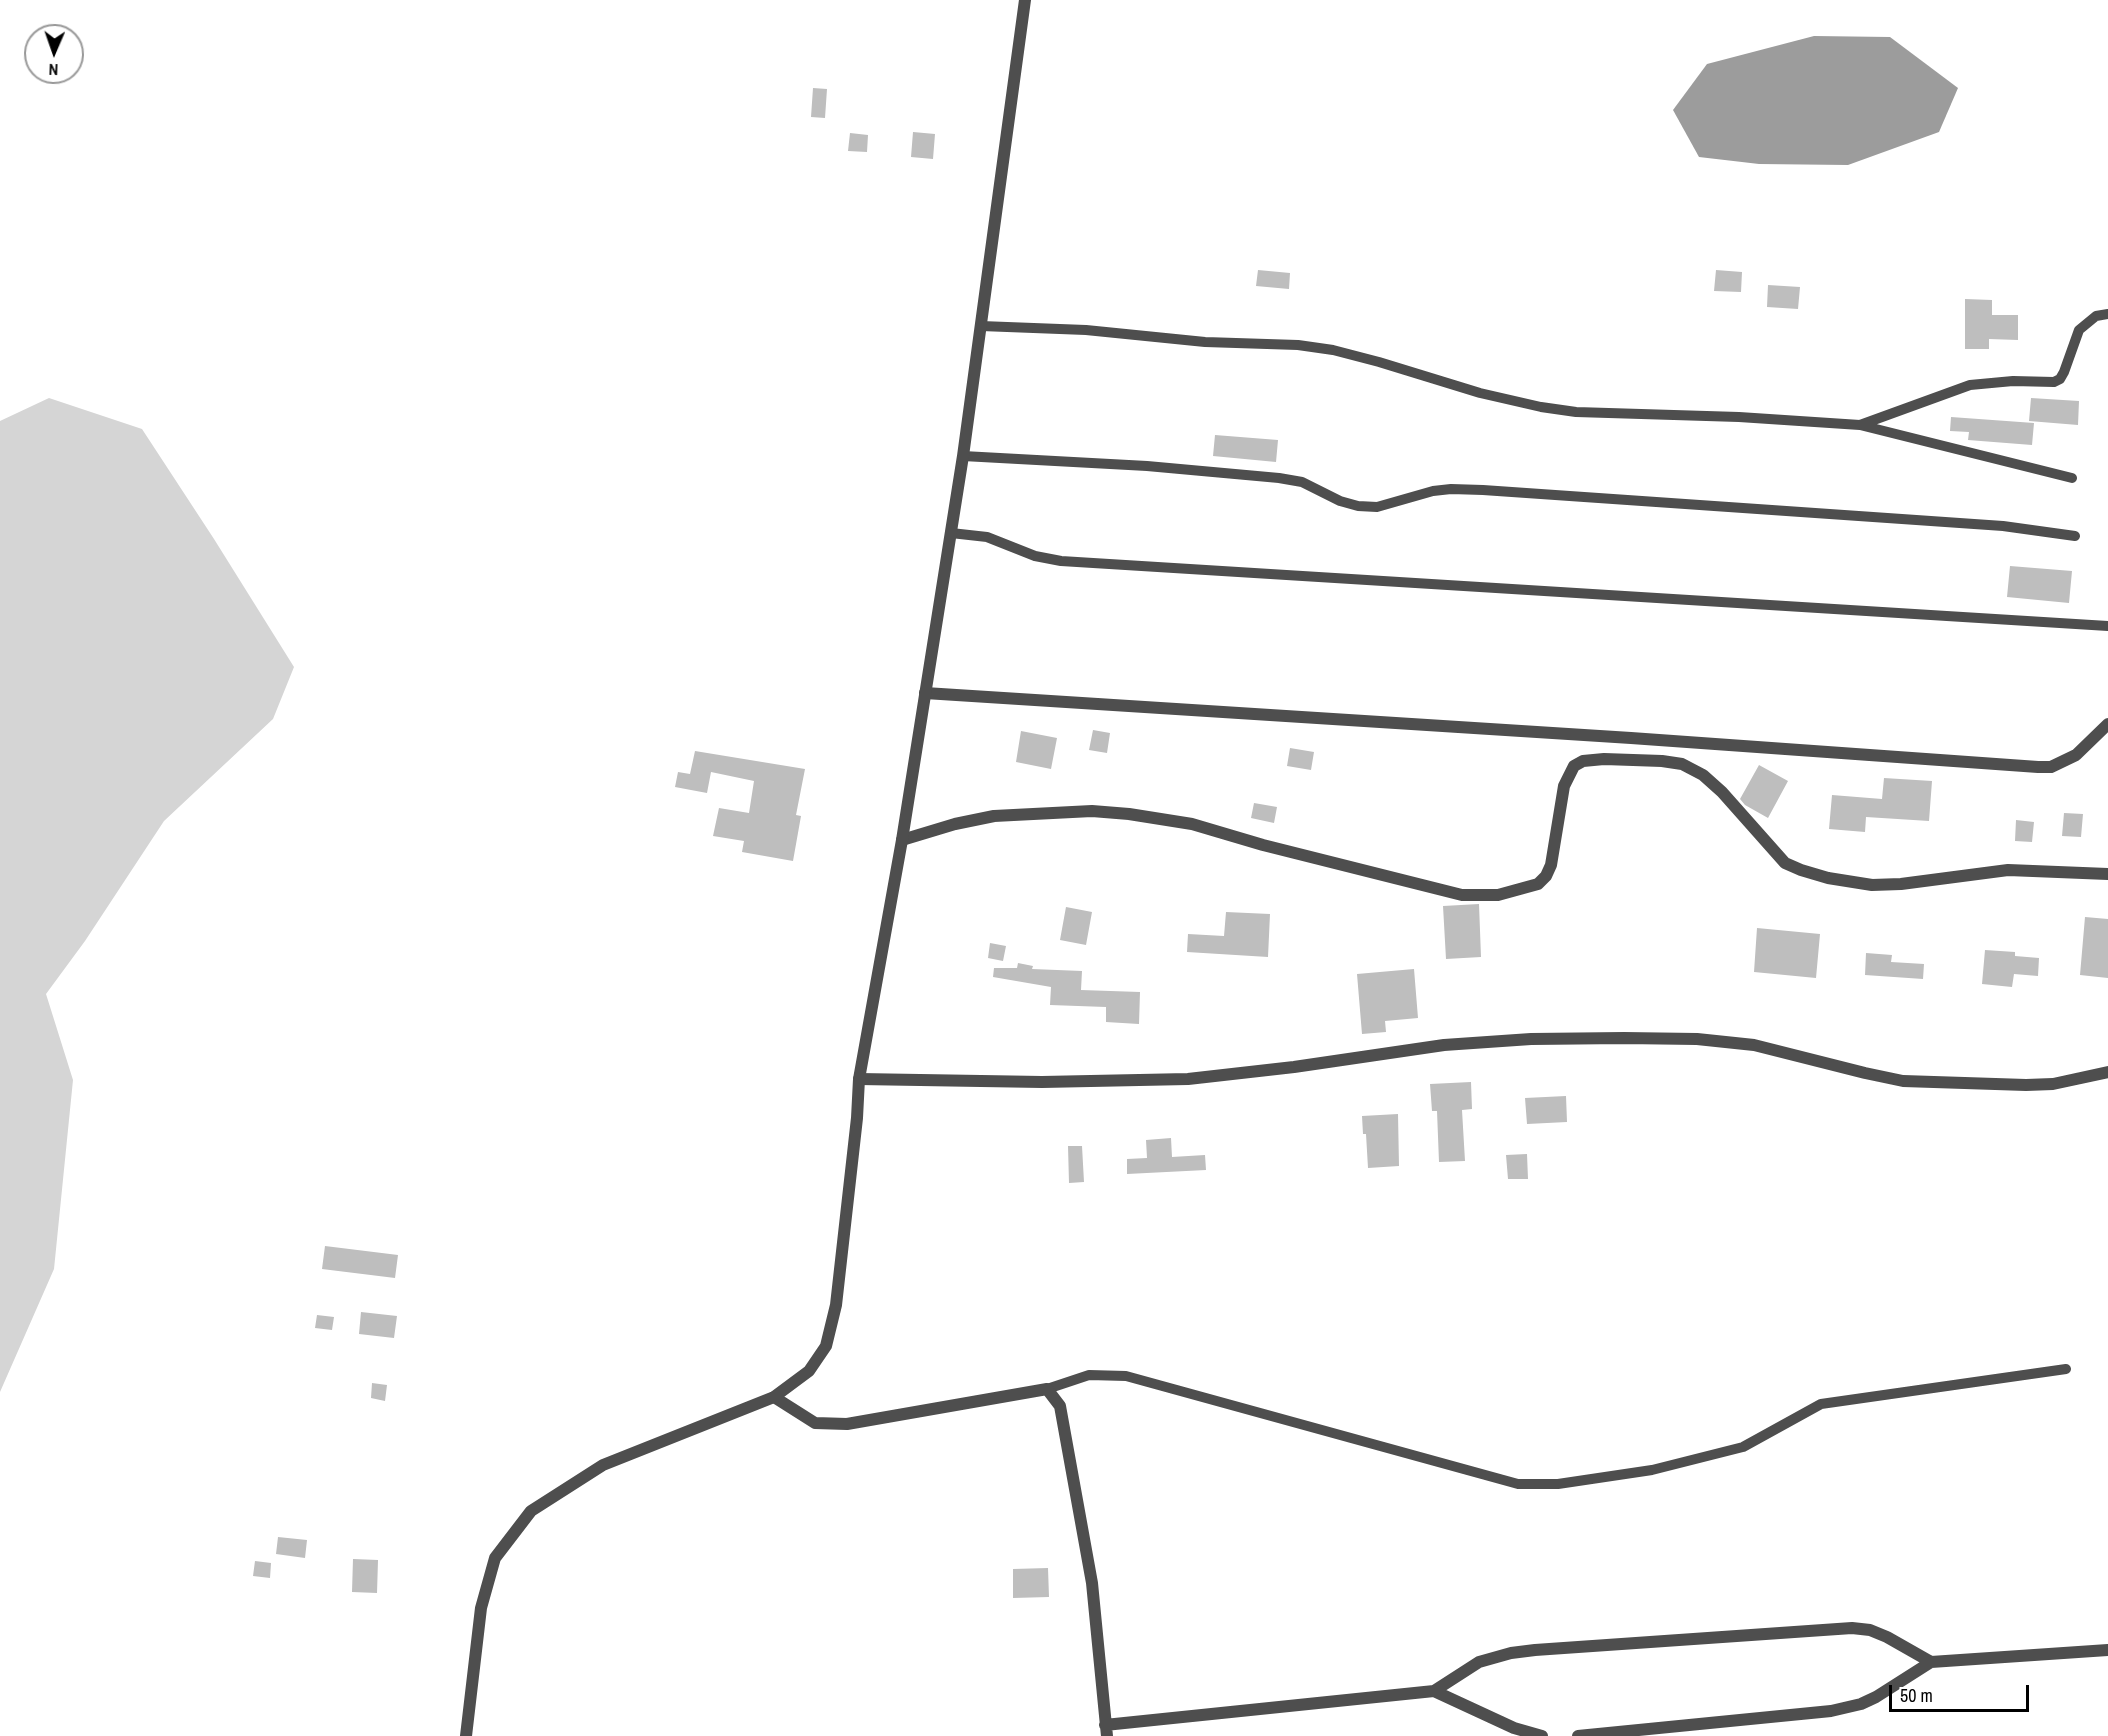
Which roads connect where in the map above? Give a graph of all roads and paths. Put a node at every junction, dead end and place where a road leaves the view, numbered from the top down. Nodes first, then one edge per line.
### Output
1 (1025, 0) edge
2 (2108, 314) edge
3 (981, 326) junction
4 (1860, 425) junction
5 (963, 456) junction
6 (2072, 478) dead end
7 (951, 533) junction
8 (2075, 536) dead end
9 (2108, 626) edge
10 (925, 693) junction
11 (2108, 724) edge
12 (902, 840) junction
13 (2108, 874) edge
14 (2108, 1072) edge
15 (859, 1079) junction
16 (2066, 1369) dead end
17 (1047, 1389) junction
18 (774, 1397) junction
19 (2108, 1650) edge
20 (1931, 1662) junction
21 (1434, 1691) junction
22 (1106, 1731) edge
23 (466, 1736) edge
24 (1542, 1736) edge
25 (1578, 1736) edge

1 - 3 street
2 - 4 lane
3 - 4 lane
3 - 5 street
4 - 6 lane
5 - 7 street
5 - 8 lane
7 - 9 lane
7 - 10 street
10 - 11 street
10 - 12 street
12 - 13 street
12 - 15 street
14 - 15 street
15 - 18 street
16 - 17 lane
17 - 18 street
17 - 22 street
18 - 23 street
19 - 20 street
20 - 21 street
20 - 25 street
21 - 22 street
21 - 24 street

